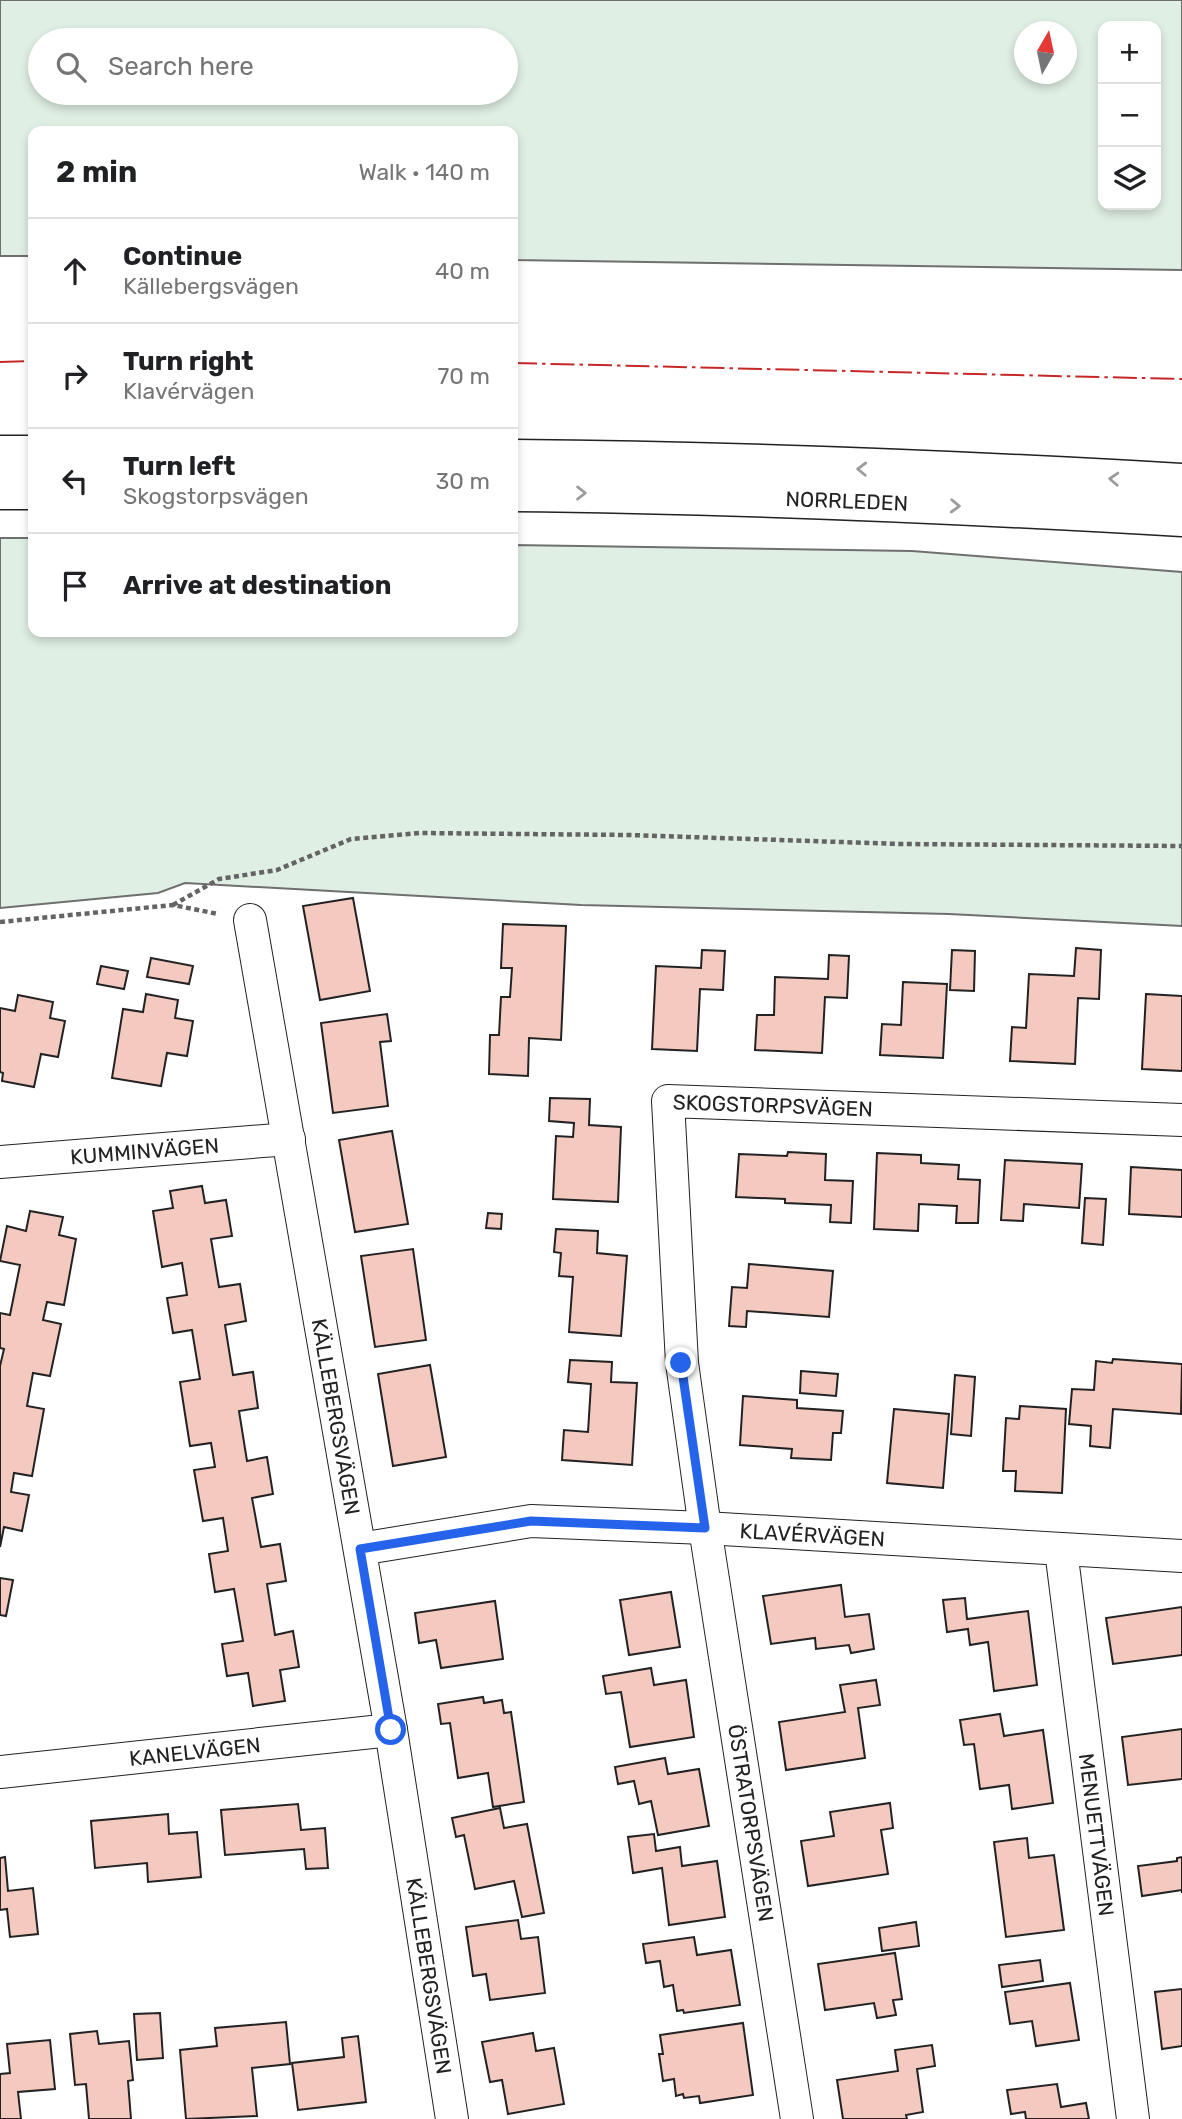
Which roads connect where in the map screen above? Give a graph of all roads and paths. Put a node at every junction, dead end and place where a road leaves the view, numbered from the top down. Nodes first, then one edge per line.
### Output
1 (28, 455) edge
2 (0, 456) edge
3 (518, 459) edge
4 (1182, 483) edge
5 (0, 489) edge
6 (28, 489) edge
7 (518, 492) edge
8 (1182, 517) edge
9 (1182, 846) edge
10 (173, 905) junction
11 (250, 920) joint
12 (0, 922) edge
13 (1182, 1120) edge
14 (289, 1139) junction
15 (0, 1162) edge
16 (705, 1528) junction
17 (360, 1549) junction
18 (1061, 1550) junction
19 (1182, 1556) edge
20 (391, 1730) junction
21 (0, 1772) edge
22 (452, 2119) edge
23 (797, 2119) edge
24 (1133, 2119) edge

1 - 2 highway
4 -> 3 highway, NORRLEDEN
5 - 6 highway
7 -> 8 highway, NORRLEDEN
9 - 10 path
10 - 11 path
10 - 12 path
11 - 14 street, KÄLLEBERGSVÄGEN
13 - 16 street, SKOGSTORPSVÄGEN
14 - 15 street, KUMMINVÄGEN
14 - 17 street, KÄLLEBERGSVÄGEN
16 - 17 street, KLAVÉRVÄGEN
16 - 18 street, KLAVÉRVÄGEN
16 - 23 street, ÖSTRATORPSVÄGEN
17 - 20 street, KÄLLEBERGSVÄGEN
18 - 19 street, KLAVÉRVÄGEN
18 - 24 street, MENUETTVÄGEN
20 - 21 street, KANELVÄGEN
20 - 22 street, KÄLLEBERGSVÄGEN

